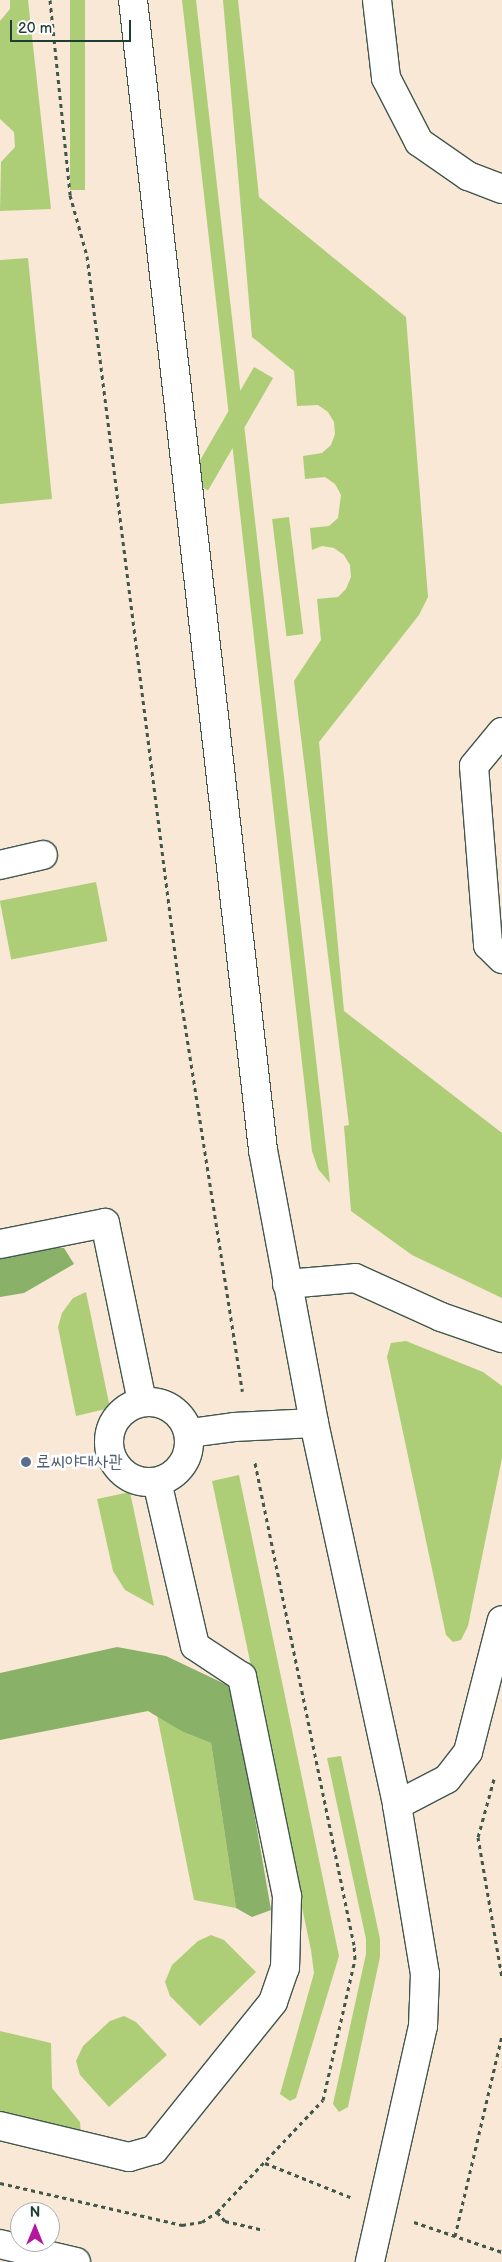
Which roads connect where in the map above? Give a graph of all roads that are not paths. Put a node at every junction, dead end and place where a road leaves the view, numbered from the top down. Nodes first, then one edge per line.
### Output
1 (133, 0) edge
2 (377, 0) edge
3 (502, 189) edge
4 (502, 732) edge
5 (43, 856) dead end
6 (0, 865) edge
7 (502, 959) edge
8 (0, 1244) edge
9 (287, 1284) junction
10 (502, 1338) edge
11 (142, 1402) junction
12 (314, 1423) junction
13 (190, 1433) junction
14 (157, 1482) junction
15 (502, 1620) edge
16 (397, 1805) junction
17 (0, 2126) edge
18 (0, 2244) edge
19 (76, 2262) edge
20 (370, 2262) edge

1 - 9 street
2 - 3 street
4 - 7 street
5 - 6 street
8 - 11 street
9 - 10 street
9 - 12 street
11 - 13 street
11 - 14 street
12 - 13 street
12 - 16 street
13 - 14 street
14 - 17 street
15 - 16 street
16 - 20 street
18 - 19 street

